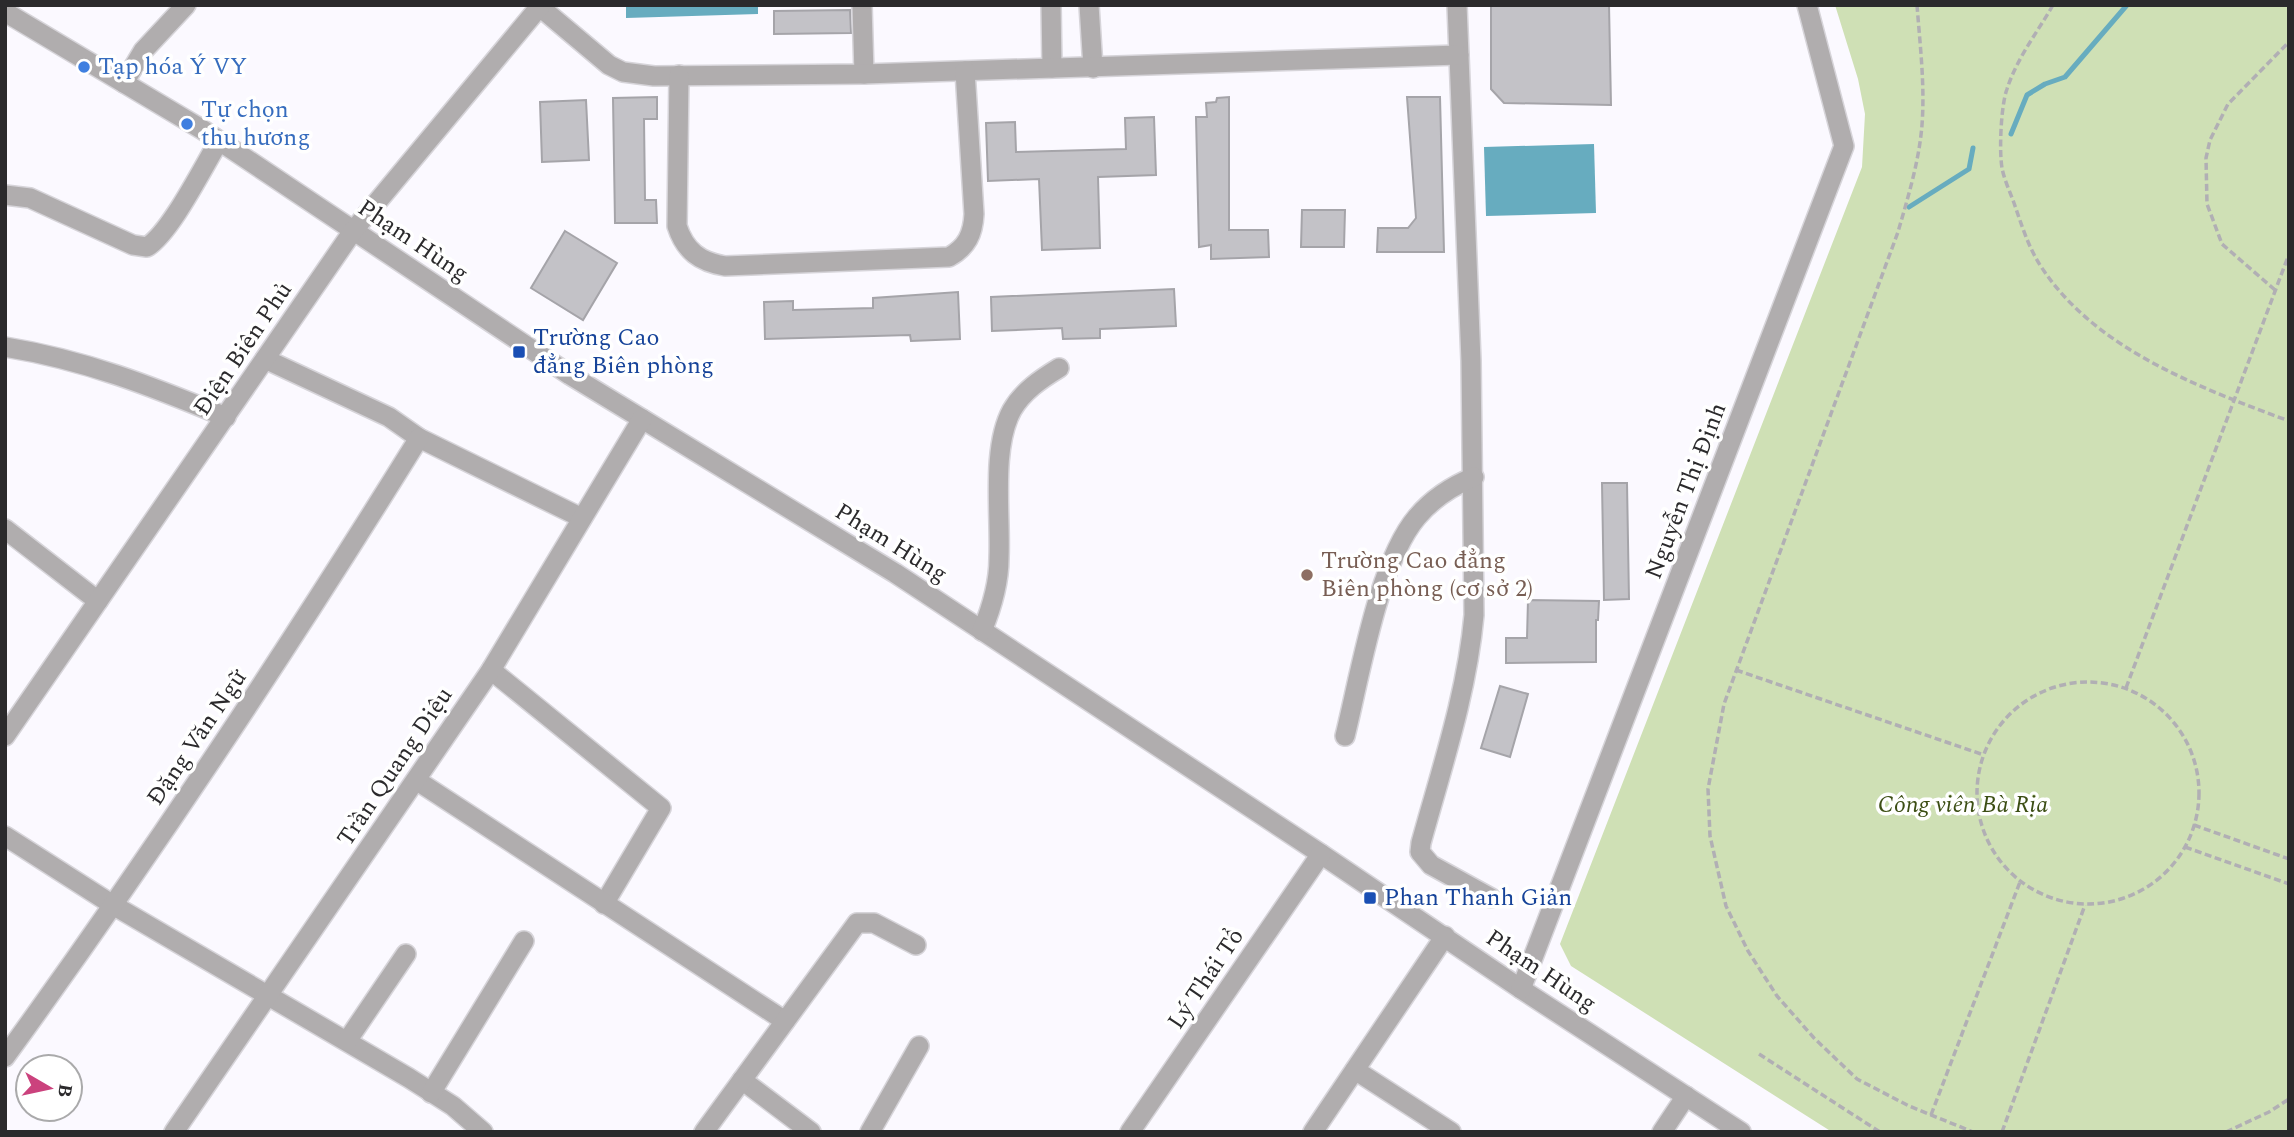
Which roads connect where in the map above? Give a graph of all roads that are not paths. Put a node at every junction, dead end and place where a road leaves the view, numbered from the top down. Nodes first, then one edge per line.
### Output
1 (186, 5) edge
2 (862, 5) edge
3 (1051, 5) edge
4 (1089, 5) edge
5 (1457, 5) edge
6 (1807, 5) edge
7 (540, 6) edge
8 (5, 12) edge
9 (1459, 55) junction
10 (1052, 68) junction
11 (1093, 68) junction
12 (965, 71) junction
13 (864, 74) junction
14 (679, 75) junction
15 (124, 83) junction
16 (219, 141) junction
17 (5, 195) edge
18 (353, 231) junction
19 (5, 347) edge
20 (265, 359) junction
21 (1059, 368) dead end
22 (226, 417) junction
23 (642, 419) junction
24 (419, 438) junction
25 (1474, 477) junction
26 (582, 518) junction
27 (5, 529) edge
28 (98, 601) junction
29 (982, 631) junction
30 (491, 670) junction
31 (5, 736) edge
32 (1345, 736) dead end
33 (416, 780) junction
34 (5, 836) edge
35 (1321, 854) junction
36 (1491, 898) dead end
37 (604, 904) junction
38 (114, 905) junction
39 (1445, 936) junction
40 (524, 941) dead end
41 (916, 945) dead end
42 (406, 954) dead end
43 (1521, 989) junction
44 (268, 994) junction
45 (785, 1021) junction
46 (347, 1041) junction
47 (919, 1046) dead end
48 (5, 1057) edge
49 (1355, 1070) junction
50 (742, 1080) junction
51 (431, 1093) junction
52 (1686, 1096) junction
53 (174, 1132) edge
54 (483, 1132) edge
55 (704, 1132) edge
56 (811, 1132) edge
57 (870, 1132) edge
58 (1130, 1132) edge
59 (1313, 1132) edge
60 (1451, 1132) edge
61 (1662, 1132) edge
62 (1741, 1132) edge

1 - 15 street
2 - 13 street
3 - 10 street
4 - 11 street
5 - 9 street
6 - 43 street, Nguyễn Thị Định
7 - 14 street
7 - 18 street, Điện Biên Phủ
8 - 15 street, Phạm Hùng
9 - 11 street
9 - 25 street
10 - 11 street
10 - 12 street
12 - 13 street
12 - 14 street
13 - 14 street
15 - 16 street, Phạm Hùng
16 - 17 street
16 - 18 street, Phạm Hùng
18 - 20 street, Điện Biên Phủ
18 - 23 street, Phạm Hùng
19 - 22 street
20 - 22 street, Điện Biên Phủ
20 - 24 street
21 - 29 street
22 - 28 street, Điện Biên Phủ
23 - 26 street, Trần Quang Diệu
23 - 29 street, Phạm Hùng
24 - 26 street
24 - 38 street, Đặng Văn Ngữ
25 - 32 street
25 - 36 street
26 - 30 street, Trần Quang Diệu
27 - 28 street
28 - 31 street, Điện Biên Phủ
29 - 35 street, Phạm Hùng
30 - 33 street, Trần Quang Diệu
30 - 37 street
33 - 37 street
33 - 44 street, Trần Quang Diệu
34 - 38 street
35 - 39 street, Phạm Hùng
35 - 58 street, Lý Thái Tổ
37 - 45 street
38 - 44 street
38 - 48 street, Đặng Văn Ngữ
39 - 43 street, Phạm Hùng
39 - 49 street
40 - 51 street
41 - 45 street
42 - 46 street
43 - 52 street, Phạm Hùng
44 - 46 street
44 - 53 street, Trần Quang Diệu
45 - 50 street
46 - 51 street
47 - 57 street
49 - 59 street
49 - 60 street
50 - 55 street
50 - 56 street
51 - 54 street
52 - 61 street
52 - 62 street, Phạm Hùng

